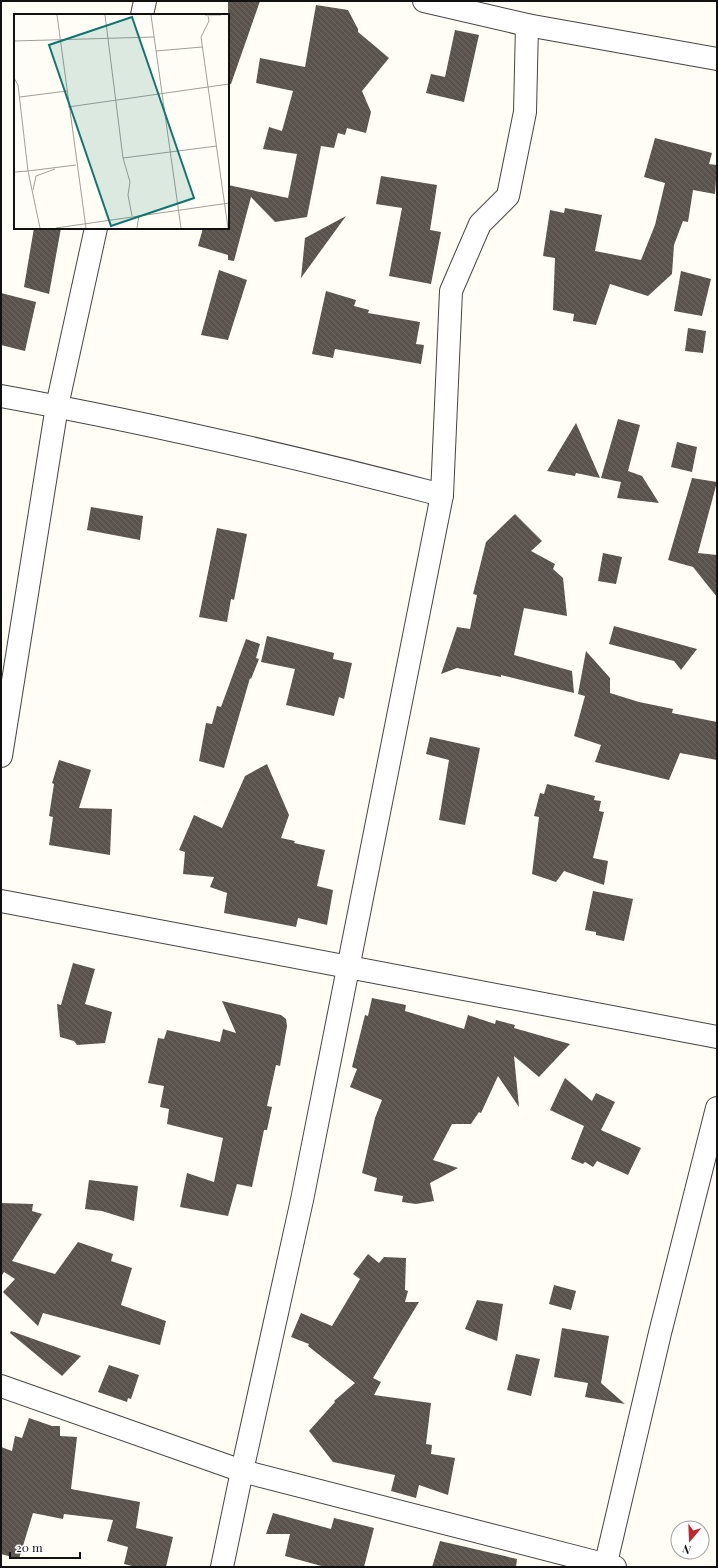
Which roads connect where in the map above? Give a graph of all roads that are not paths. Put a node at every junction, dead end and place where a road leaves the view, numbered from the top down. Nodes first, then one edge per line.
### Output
1 (145, 1) edge
2 (424, 1) edge
3 (474, 6) edge
4 (142, 14) edge
5 (527, 25) junction
6 (717, 59) edge
7 (96, 229) edge
8 (1, 396) edge
9 (57, 406) junction
10 (442, 495) junction
11 (1, 756) edge
12 (1, 901) edge
13 (348, 967) junction
14 (717, 1037) edge
15 (717, 1108) edge
16 (710, 1164) edge
17 (1, 1386) edge
18 (242, 1471) junction
19 (609, 1566) edge
20 (222, 1567) edge

1 - 4 street
2 - 3 street
3 - 5 street
5 - 6 street
5 - 10 street
7 - 9 street
8 - 9 street
9 - 10 street
9 - 11 street
10 - 13 street
12 - 13 street
13 - 14 street
13 - 18 street
15 - 16 street
16 - 19 street
17 - 18 street
18 - 19 street
18 - 20 street

